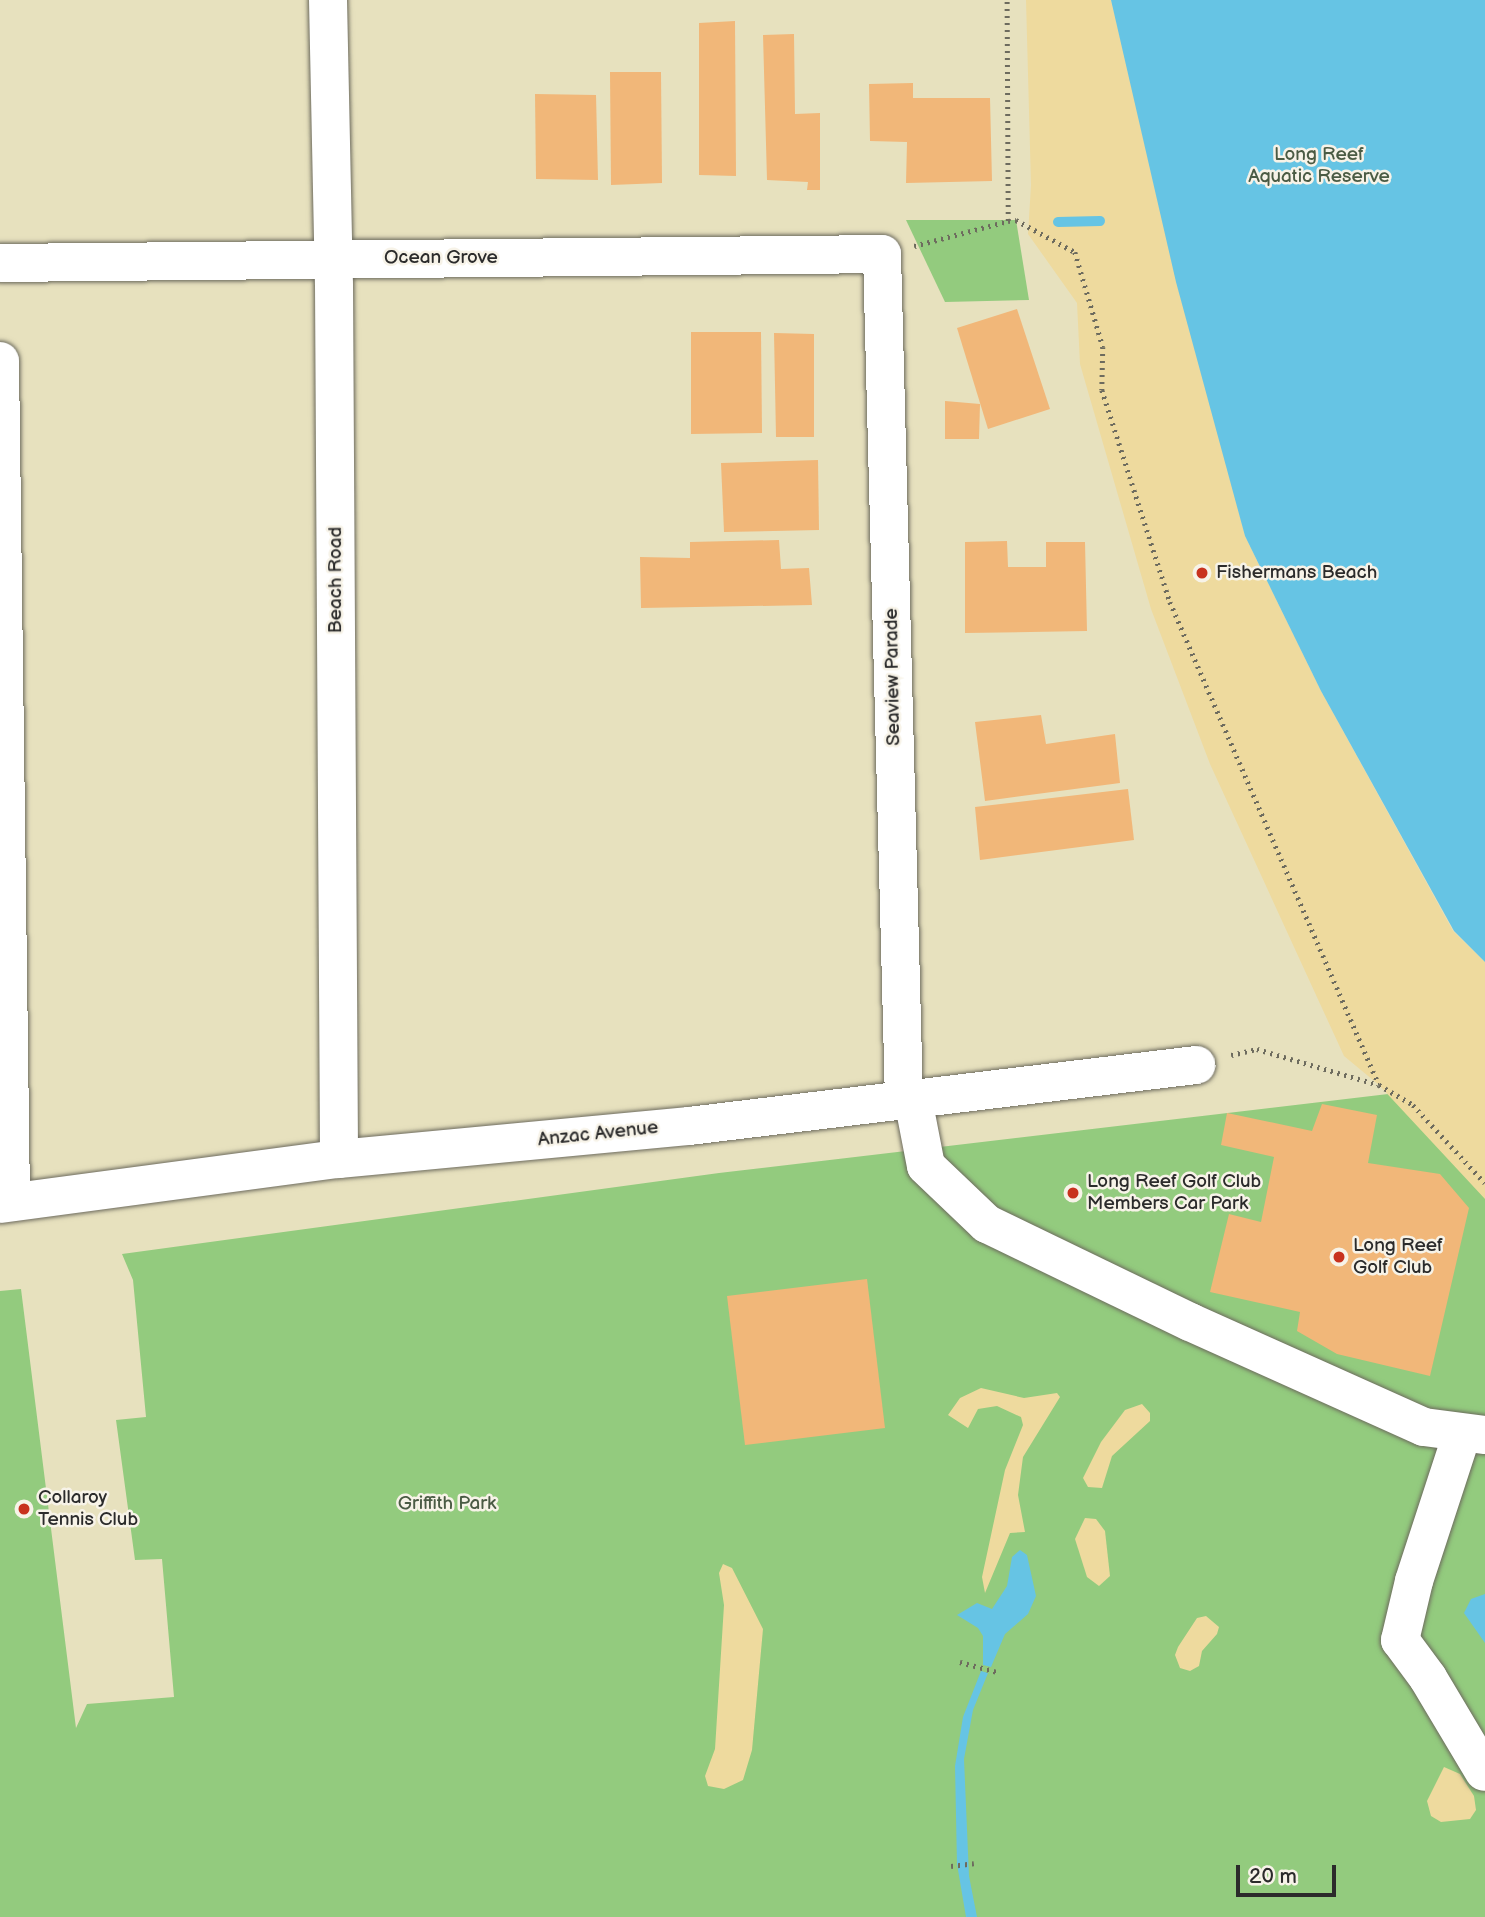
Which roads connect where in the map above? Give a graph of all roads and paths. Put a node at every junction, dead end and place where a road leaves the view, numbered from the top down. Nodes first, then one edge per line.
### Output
1 (328, 0) edge
2 (1007, 0) edge
3 (1008, 221) junction
4 (882, 254) junction
5 (334, 258) junction
6 (0, 263) edge
7 (0, 362) edge
8 (1196, 1065) joint
9 (1379, 1085) junction
10 (908, 1099) junction
11 (339, 1159) junction
12 (1485, 1183) edge
13 (6, 1203) edge
14 (1474, 1434) edge
15 (960, 1662) dead end
16 (998, 1672) dead end
17 (1484, 1772) edge
18 (974, 1863) dead end
19 (951, 1866) dead end

1 - 5 street, Beach Road
2 - 3 path
3 - 4 path
3 - 9 path
4 - 5 street, Ocean Grove
4 - 10 street, Seaview Parade
5 - 6 street, Ocean Grove
5 - 11 street, Beach Road
7 - 13 street
8 - 9 path
8 - 10 street, Anzac Avenue
9 - 12 path
10 - 11 street, Anzac Avenue
10 - 14 street, Seaview Parade
11 - 13 street, Anzac Avenue
14 - 17 street
15 - 16 path
18 - 19 path

